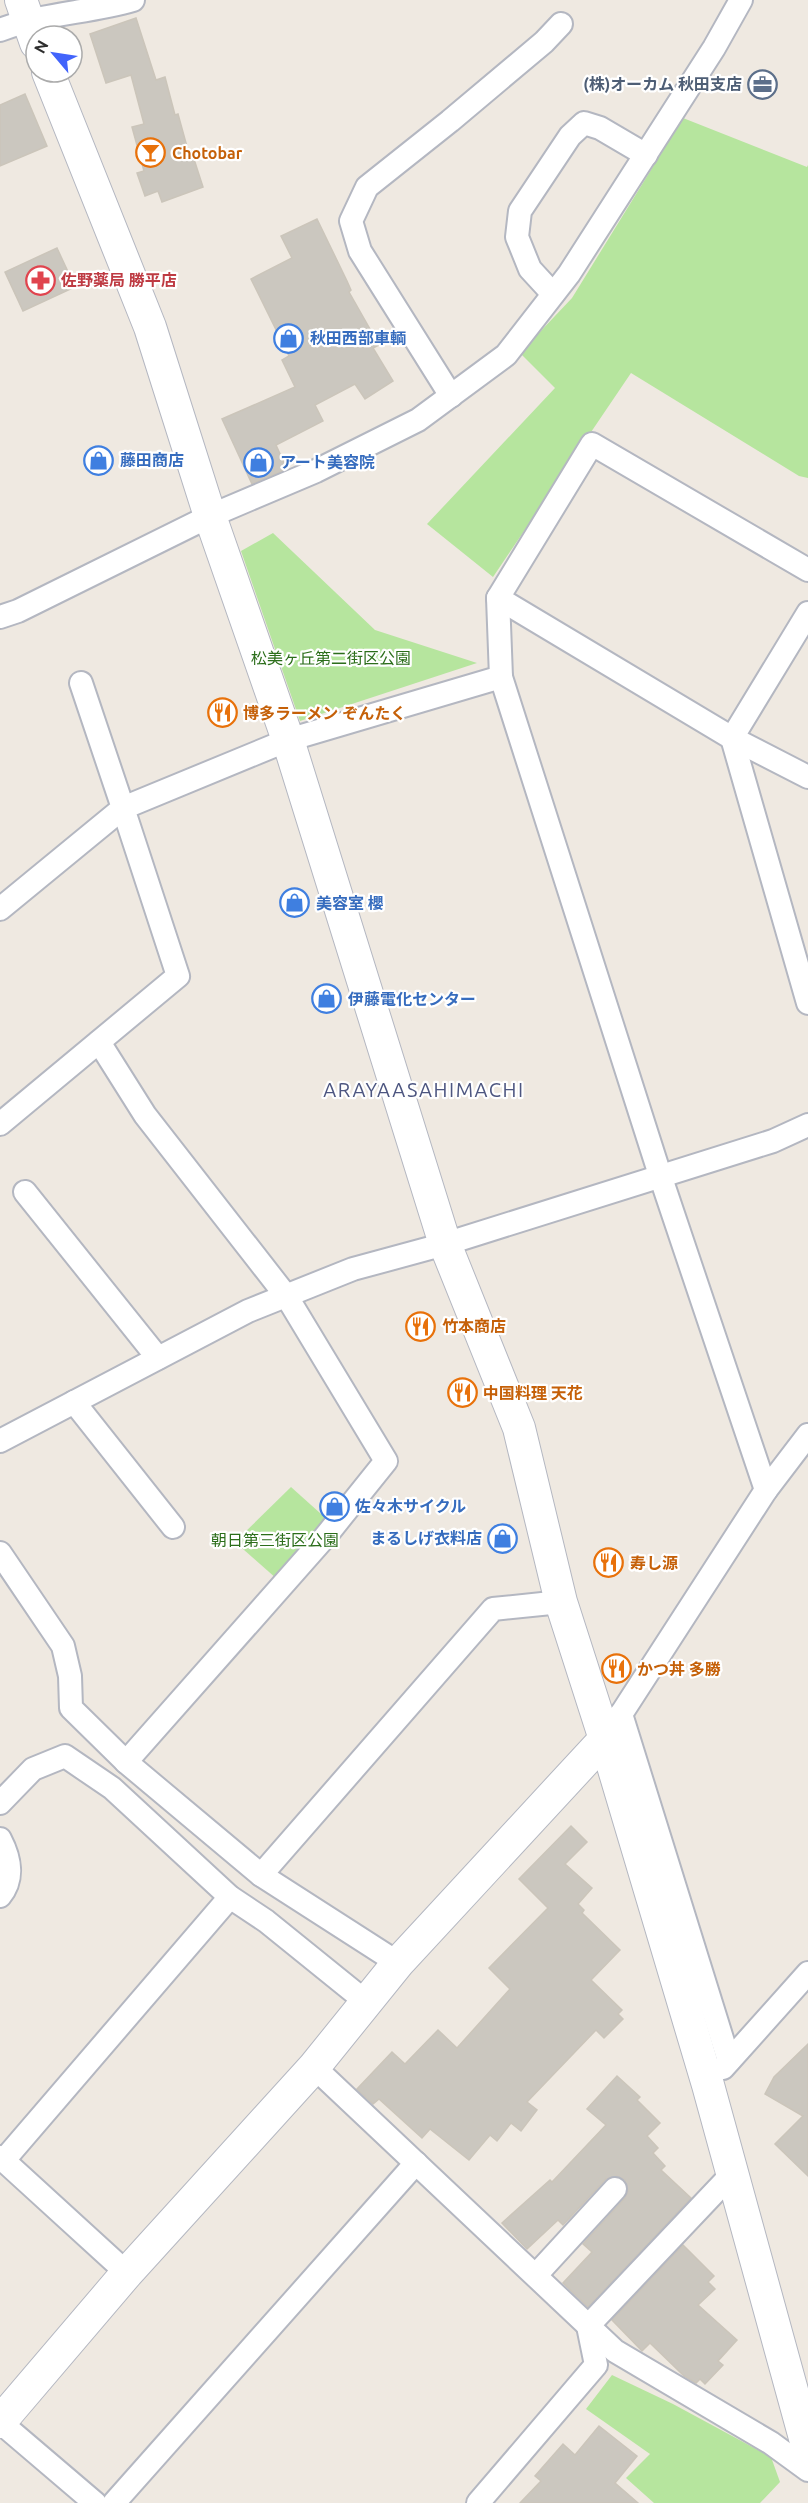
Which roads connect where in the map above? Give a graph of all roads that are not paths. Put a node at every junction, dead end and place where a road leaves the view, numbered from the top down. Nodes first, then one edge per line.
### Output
1 (133, 0) edge
2 (741, 0) edge
3 (21, 23) edge
4 (561, 24) dead end
5 (53, 84) edge
6 (646, 154) junction
7 (553, 294) junction
8 (451, 396) junction
9 (210, 516) junction
10 (808, 570) edge
11 (498, 598) junction
12 (808, 613) edge
13 (0, 617) edge
14 (501, 676) junction
15 (81, 683) dead end
16 (732, 738) junction
17 (288, 740) junction
18 (808, 777) edge
19 (123, 808) junction
20 (0, 909) edge
21 (808, 1003) edge
22 (99, 1042) junction
23 (0, 1124) edge
24 (808, 1125) edge
25 (660, 1174) junction
26 (25, 1192) dead end
27 (445, 1244) junction
28 (287, 1297) junction
29 (158, 1358) junction
30 (74, 1402) junction
31 (808, 1435) edge
32 (0, 1441) edge
33 (766, 1490) junction
34 (173, 1527) dead end
35 (0, 1553) edge
36 (561, 1602) junction
37 (614, 1727) junction
38 (126, 1762) junction
39 (0, 1803) edge
40 (0, 1839) edge
41 (261, 1875) junction
42 (0, 1896) edge
43 (230, 1897) junction
44 (398, 1963) junction
45 (808, 1973) edge
46 (365, 2001) junction
47 (729, 2061) junction
48 (314, 2067) junction
49 (708, 2085) junction
50 (2, 2159) edge
51 (416, 2163) junction
52 (731, 2175) junction
53 (615, 2189) dead end
54 (127, 2273) junction
55 (536, 2275) junction
56 (588, 2326) junction
57 (0, 2422) edge
58 (808, 2449) edge
59 (808, 2470) edge
60 (488, 2499) edge
61 (95, 2503) edge
62 (114, 2503) edge

1 - 3 street
2 - 6 street
4 - 8 street
5 - 9 street
6 - 7 street
6 - 7 street
7 - 8 street
8 - 9 street
9 - 13 street
9 - 17 street
10 - 11 street
11 - 14 street
11 - 16 street
12 - 16 street
14 - 17 street
14 - 25 street
15 - 19 street
16 - 18 street
16 - 21 street
17 - 19 street
17 - 27 street
19 - 20 street
19 - 22 street
22 - 23 street
22 - 28 street
24 - 25 street
25 - 27 street
25 - 33 street
26 - 29 street
27 - 28 street
27 - 36 street
28 - 29 street
28 - 38 street
29 - 30 street
30 - 32 street
30 - 34 street
31 - 33 street
33 - 37 street
35 - 38 street
36 - 37 street
36 - 41 street
37 - 44 street
37 - 47 street
37 - 49 street
38 - 41 street
39 - 43 street
40 - 42 street
41 - 44 street
43 - 46 street
43 - 50 street
44 - 46 street
45 - 47 street
46 - 48 street
47 - 49 street
48 - 51 street
48 - 54 street
49 - 52 street
50 - 54 street
51 - 55 street
51 - 62 street
52 - 56 street
52 - 58 street
53 - 55 street
54 - 57 street
55 - 56 street
56 - 59 street
56 - 60 street
57 - 61 street

